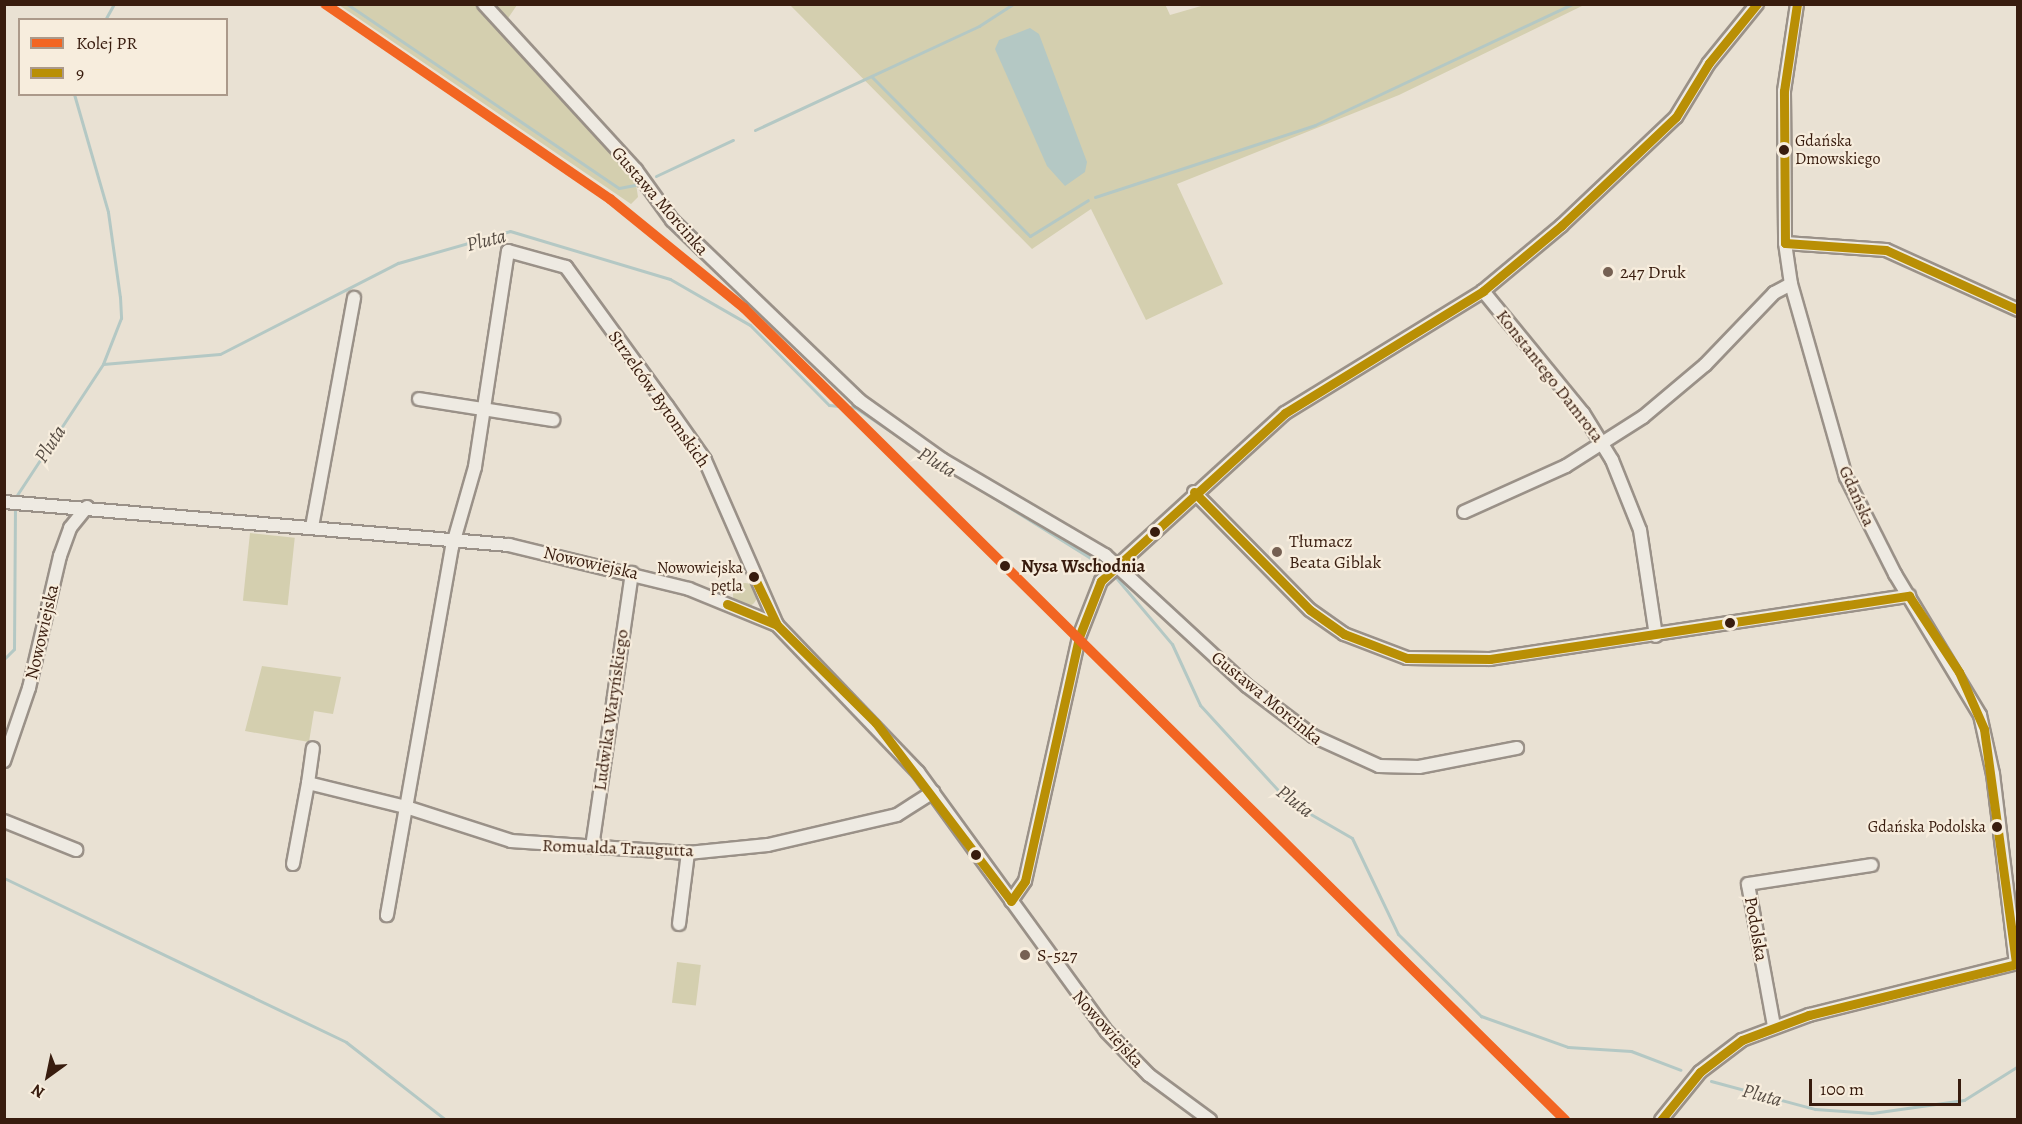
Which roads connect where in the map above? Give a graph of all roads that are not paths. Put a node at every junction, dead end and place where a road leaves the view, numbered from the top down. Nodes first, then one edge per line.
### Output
1 (484, 4) edge
2 (1756, 4) edge
3 (1797, 4) edge
4 (1785, 243) junction
5 (1791, 284) junction
6 (1483, 291) junction
7 (354, 298) dead end
8 (2018, 310) edge
9 (419, 399) dead end
10 (484, 410) junction
11 (553, 420) dead end
12 (1604, 444) junction
13 (1194, 492) junction
14 (6, 502) edge
15 (87, 507) junction
16 (1464, 512) dead end
17 (312, 526) junction
18 (456, 539) junction
19 (1112, 569) junction
20 (632, 573) junction
21 (1909, 596) junction
22 (777, 625) junction
23 (1656, 636) junction
24 (313, 748) dead end
25 (1517, 748) dead end
26 (4, 761) edge
27 (308, 783) junction
28 (933, 792) junction
29 (406, 807) junction
30 (4, 821) edge
31 (592, 847) junction
32 (76, 850) dead end
33 (688, 853) junction
34 (293, 864) dead end
35 (1872, 865) dead end
36 (1011, 902) junction
37 (387, 915) dead end
38 (679, 924) dead end
39 (2017, 963) edge
40 (1774, 1026) junction
41 (1210, 1119) edge
42 (1661, 1119) edge

1 - 19 street, Gustawa Morcinka
2 - 6 street
3 - 4 street, Gdańska
4 - 5 street, Gdańska
4 - 8 street
5 - 12 street
5 - 21 street, Gdańska
6 - 12 street, Konstantego Damrota
6 - 13 street
7 - 17 street
9 - 10 street
10 - 11 street
10 - 18 street
10 - 22 street, Strzelców Bytomskich
12 - 16 street
12 - 23 street, Konstantego Damrota
13 - 19 street
13 - 23 street
14 - 15 street, Nowowiejska
15 - 17 street, Nowowiejska
15 - 26 street, Nowowiejska
17 - 18 street, Nowowiejska
18 - 20 street, Nowowiejska
18 - 29 street
19 - 25 street, Gustawa Morcinka
19 - 36 street
20 - 22 street, Nowowiejska
20 - 31 street, Ludwika Waryńskiego
21 - 23 street
21 - 39 street, Gdańska
22 - 28 street, Nowowiejska
24 - 27 street
27 - 29 street, Romualda Traugutta
27 - 34 street
28 - 33 street, Romualda Traugutta
28 - 36 street, Nowowiejska
29 - 31 street, Romualda Traugutta
29 - 37 street
30 - 32 street
31 - 33 street, Romualda Traugutta
33 - 38 street
35 - 40 street, Podolska
36 - 41 street, Nowowiejska
39 - 40 street
40 - 42 street

